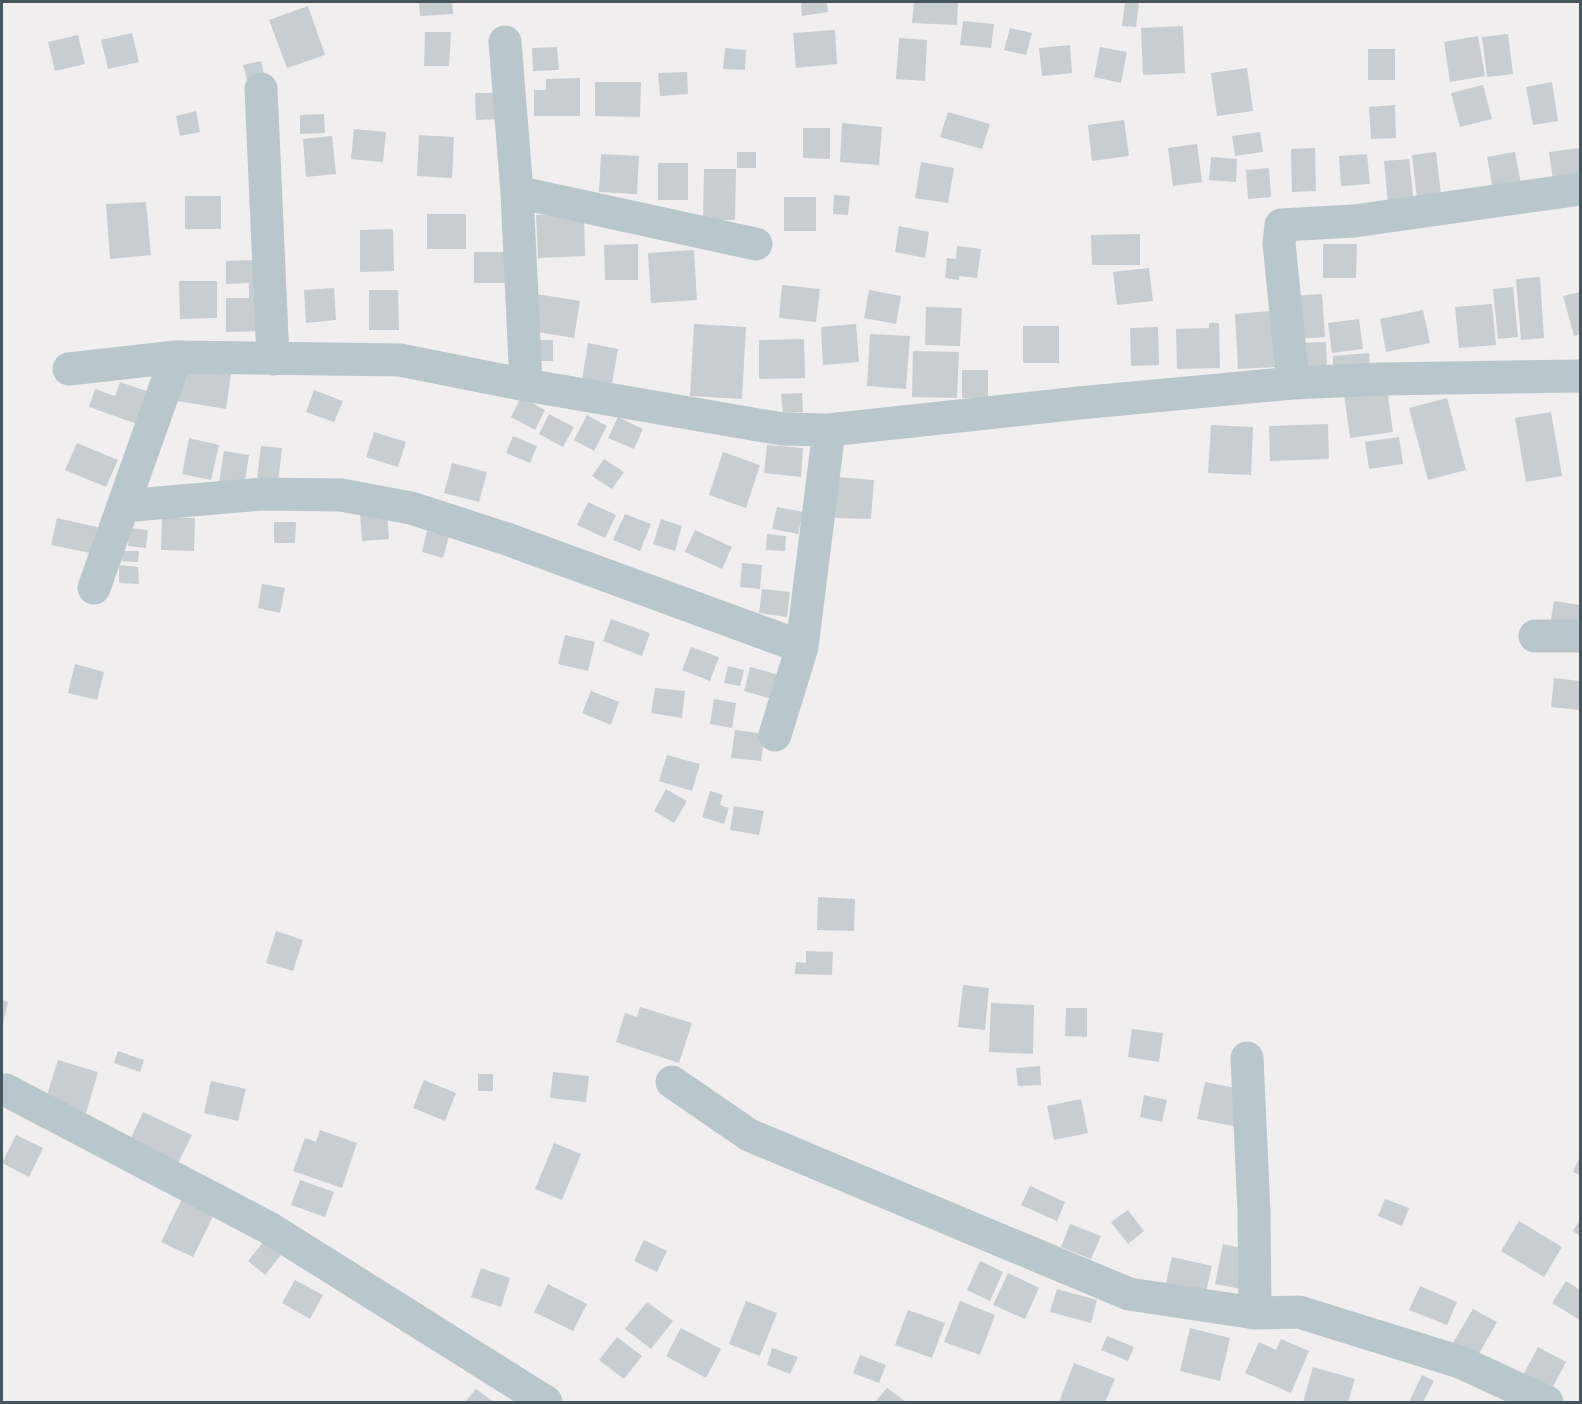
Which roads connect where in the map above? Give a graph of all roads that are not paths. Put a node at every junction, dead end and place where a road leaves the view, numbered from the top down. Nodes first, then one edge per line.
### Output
1 (505, 42) dead end
2 (261, 89) dead end
3 (1581, 189) edge
4 (517, 192) junction
5 (756, 244) dead end
6 (176, 357) junction
7 (273, 359) junction
8 (69, 369) dead end
9 (1581, 376) edge
10 (1293, 383) junction
11 (526, 385) junction
12 (829, 430) junction
13 (123, 506) junction
14 (94, 588) dead end
15 (1535, 636) dead end
16 (1581, 636) edge
17 (802, 647) junction
18 (775, 735) dead end
19 (1247, 1058) dead end
20 (672, 1082) dead end
21 (6, 1090) dead end
22 (1255, 1313) junction
23 (546, 1402) edge
24 (1547, 1402) edge

1 - 4 street
2 - 7 street
3 - 10 street
4 - 5 street
4 - 11 street
6 - 7 street
6 - 8 street
6 - 13 street
7 - 11 street
9 - 10 street
10 - 12 street
11 - 12 street
12 - 17 street
13 - 14 street
13 - 17 street
15 - 16 street
17 - 18 street
19 - 22 street
20 - 22 street
21 - 23 street
22 - 24 street

